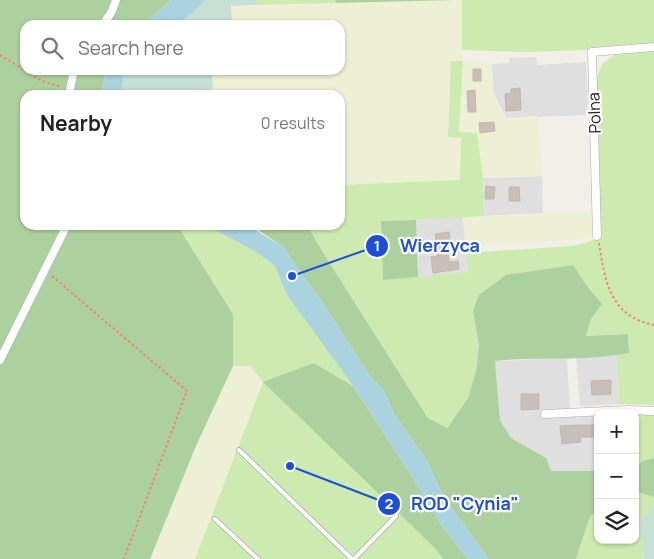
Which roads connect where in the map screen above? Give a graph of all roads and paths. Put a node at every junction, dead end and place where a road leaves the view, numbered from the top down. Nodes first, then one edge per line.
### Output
1 (116, 0) edge
2 (106, 20) edge
3 (654, 47) edge
4 (0, 56) edge
5 (20, 68) edge
6 (32, 75) edge
7 (73, 75) edge
8 (66, 90) edge
9 (69, 90) edge
10 (65, 230) edge
11 (597, 236) joint
12 (45, 270) junction
13 (654, 325) edge
14 (0, 360) edge
15 (654, 410) edge
16 (545, 414) dead end
17 (239, 450) dead end
18 (396, 516) dead end
19 (215, 519) dead end
20 (124, 559) edge
21 (258, 559) edge
22 (353, 559) edge

1 - 2 street
3 - 11 street, Polna
4 - 5 path
6 - 8 path
7 - 9 street
10 - 12 street
11 - 13 path
12 - 14 street
12 - 20 path
15 - 16 street
17 - 22 lane
18 - 22 lane
19 - 21 lane

